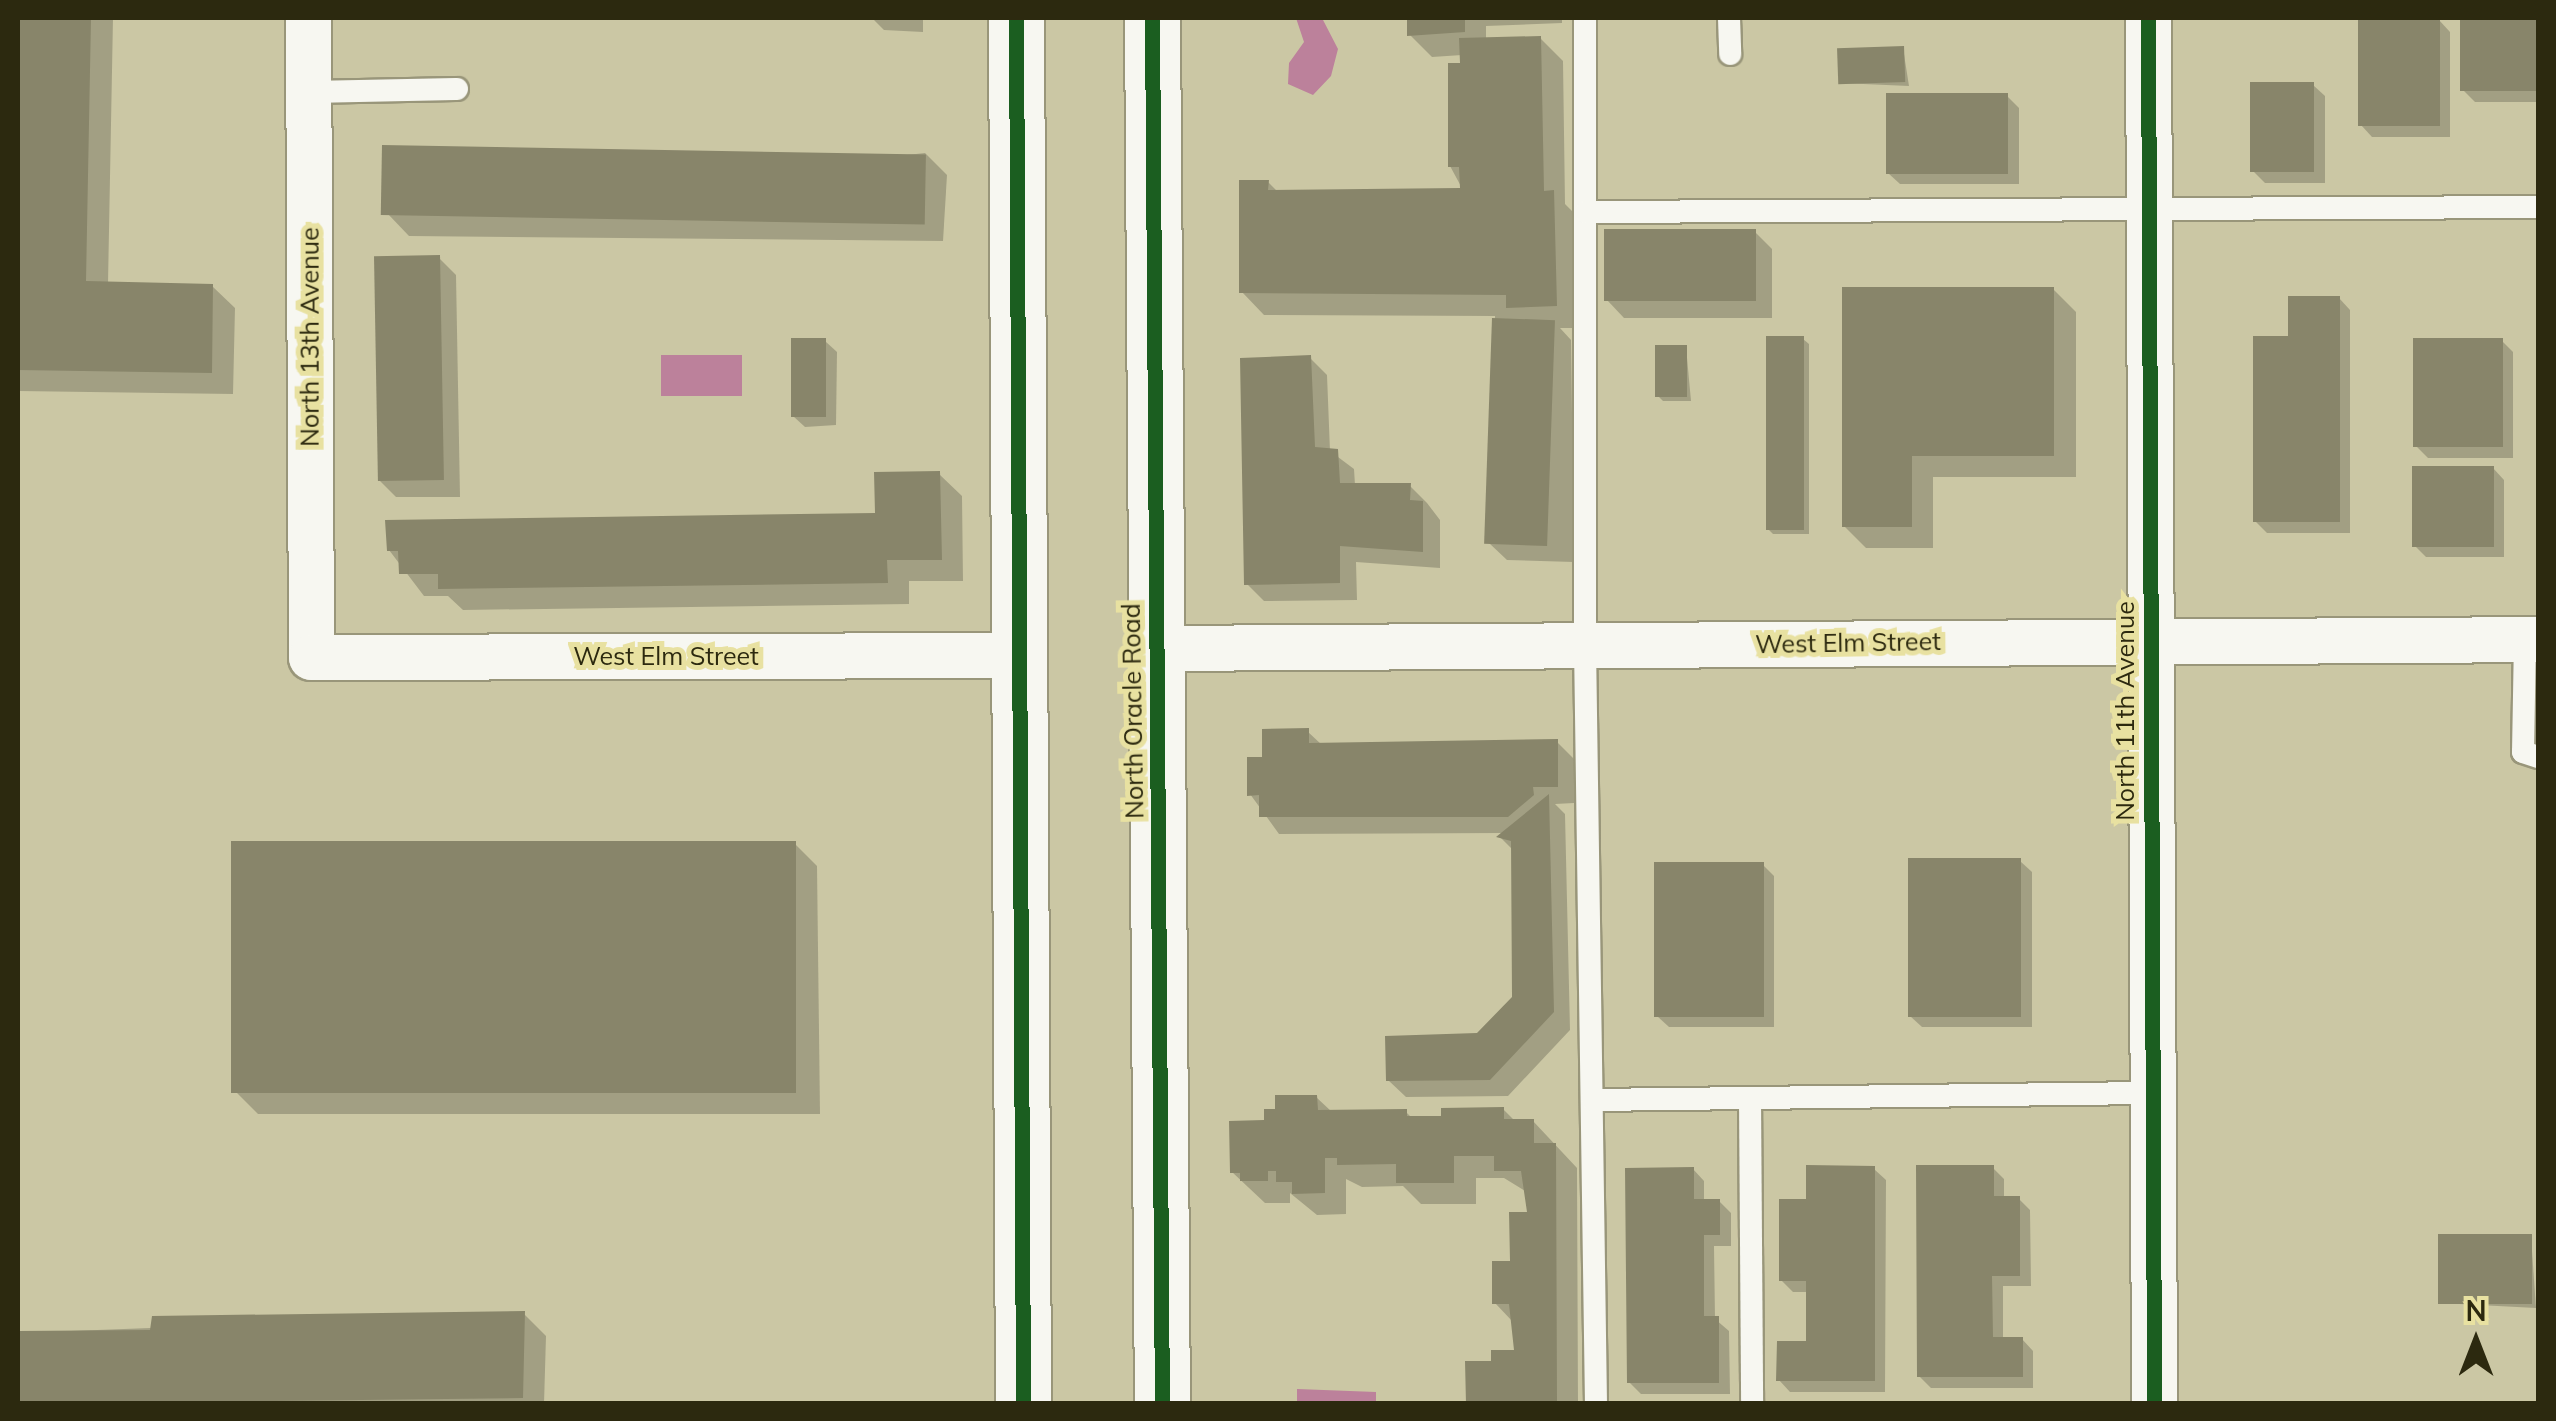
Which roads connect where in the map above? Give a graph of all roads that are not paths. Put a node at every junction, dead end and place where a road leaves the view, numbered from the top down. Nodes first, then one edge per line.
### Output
1 (308, 18) edge
2 (1016, 18) edge
3 (1152, 18) edge
4 (1584, 18) edge
5 (1729, 18) edge
6 (2148, 18) edge
7 (1730, 54) dead end
8 (457, 88) dead end
9 (308, 92) junction
10 (2538, 207) edge
11 (2148, 209) junction
12 (1586, 212) junction
13 (2532, 639) edge
14 (2150, 640) junction
15 (1585, 645) junction
16 (1156, 648) junction
17 (1021, 655) junction
18 (311, 656) joint
19 (2538, 757) edge
20 (2152, 1093) junction
21 (1750, 1098) junction
22 (1592, 1100) junction
23 (1023, 1404) edge
24 (1162, 1404) edge
25 (1596, 1404) edge
26 (1752, 1404) edge
27 (2154, 1404) edge

1 - 9 street, North 13th Avenue
2 - 17 main road
3 - 16 main road, North Oracle Road
4 - 12 lane
5 - 7 lane
6 - 11 street, North 11th Avenue
8 - 9 lane
9 - 18 street, North 13th Avenue
10 - 11 lane
11 - 12 lane
11 - 14 street, North 11th Avenue
12 - 15 lane
13 - 14 street, West Elm Street
13 - 19 lane
14 - 15 street, West Elm Street
14 - 20 street, North 11th Avenue
15 - 16 street, West Elm Street
15 - 22 lane
16 - 24 main road, North Oracle Road
17 - 18 street, West Elm Street
17 - 23 main road
20 - 21 lane
20 - 27 street, North 11th Avenue
21 - 22 lane
21 - 26 lane
22 - 25 lane

